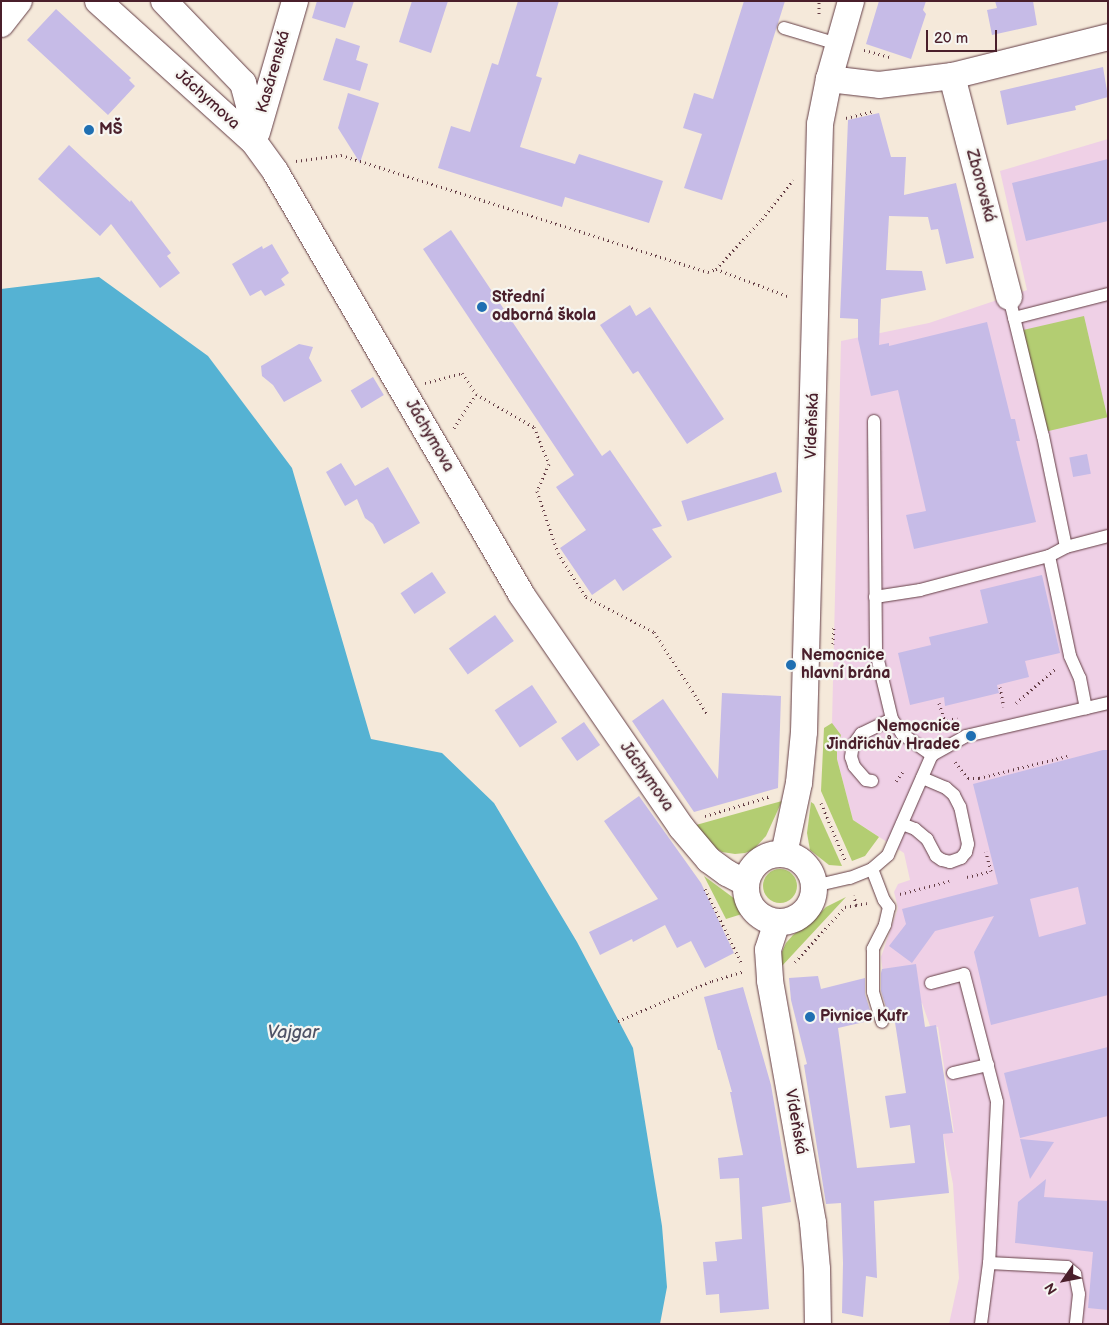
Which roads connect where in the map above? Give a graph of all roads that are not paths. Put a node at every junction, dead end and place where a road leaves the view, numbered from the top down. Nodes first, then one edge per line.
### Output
1 (19, 1) edge
2 (98, 1) edge
3 (164, 1) edge
4 (295, 1) edge
5 (851, 1) edge
6 (1, 24) edge
7 (784, 28) dead end
8 (1108, 37) edge
9 (838, 44) junction
10 (952, 76) junction
11 (829, 79) junction
12 (254, 142) junction
13 (1108, 294) edge
14 (1012, 307) junction
15 (874, 420) dead end
16 (1108, 536) edge
17 (1066, 547) junction
18 (1049, 556) junction
19 (875, 597) junction
20 (1108, 703) edge
21 (1086, 708) junction
22 (892, 719) junction
23 (932, 755) junction
24 (922, 778) junction
25 (872, 781) dead end
26 (902, 824) junction
27 (784, 854) junction
28 (872, 869) junction
29 (746, 883) junction
30 (814, 886) junction
31 (777, 922) junction
32 (931, 983) dead end
33 (882, 1022) dead end
34 (988, 1065) junction
35 (953, 1073) dead end
36 (989, 1263) junction
37 (818, 1324) edge
38 (981, 1324) edge
39 (1076, 1324) edge

1 - 6 street
2 - 12 street, Jáchymova
3 - 12 street
4 - 12 street, Kasárenská
5 - 9 street, Vídeňská
7 - 9 lane
8 - 10 street
9 - 11 street, Vídeňská
10 - 11 street
10 - 14 street, Zborovská
11 - 27 street, Vídeňská
12 - 29 street, Jáchymova
13 - 14 lane
14 - 17 lane
15 - 19 lane
16 - 17 lane
17 - 18 lane
18 - 19 lane
18 - 21 lane
19 - 22 lane
20 - 21 lane
21 - 23 lane
22 - 23 lane
22 - 25 lane
23 - 24 lane
24 - 26 lane
24 - 26 lane
26 - 28 lane
27 - 29 street
27 - 30 street
28 - 30 lane
28 - 33 lane
29 - 31 street
30 - 31 street
31 - 37 street, Vídeňská
32 - 34 lane
34 - 35 lane
34 - 36 lane
36 - 38 lane
36 - 39 lane

